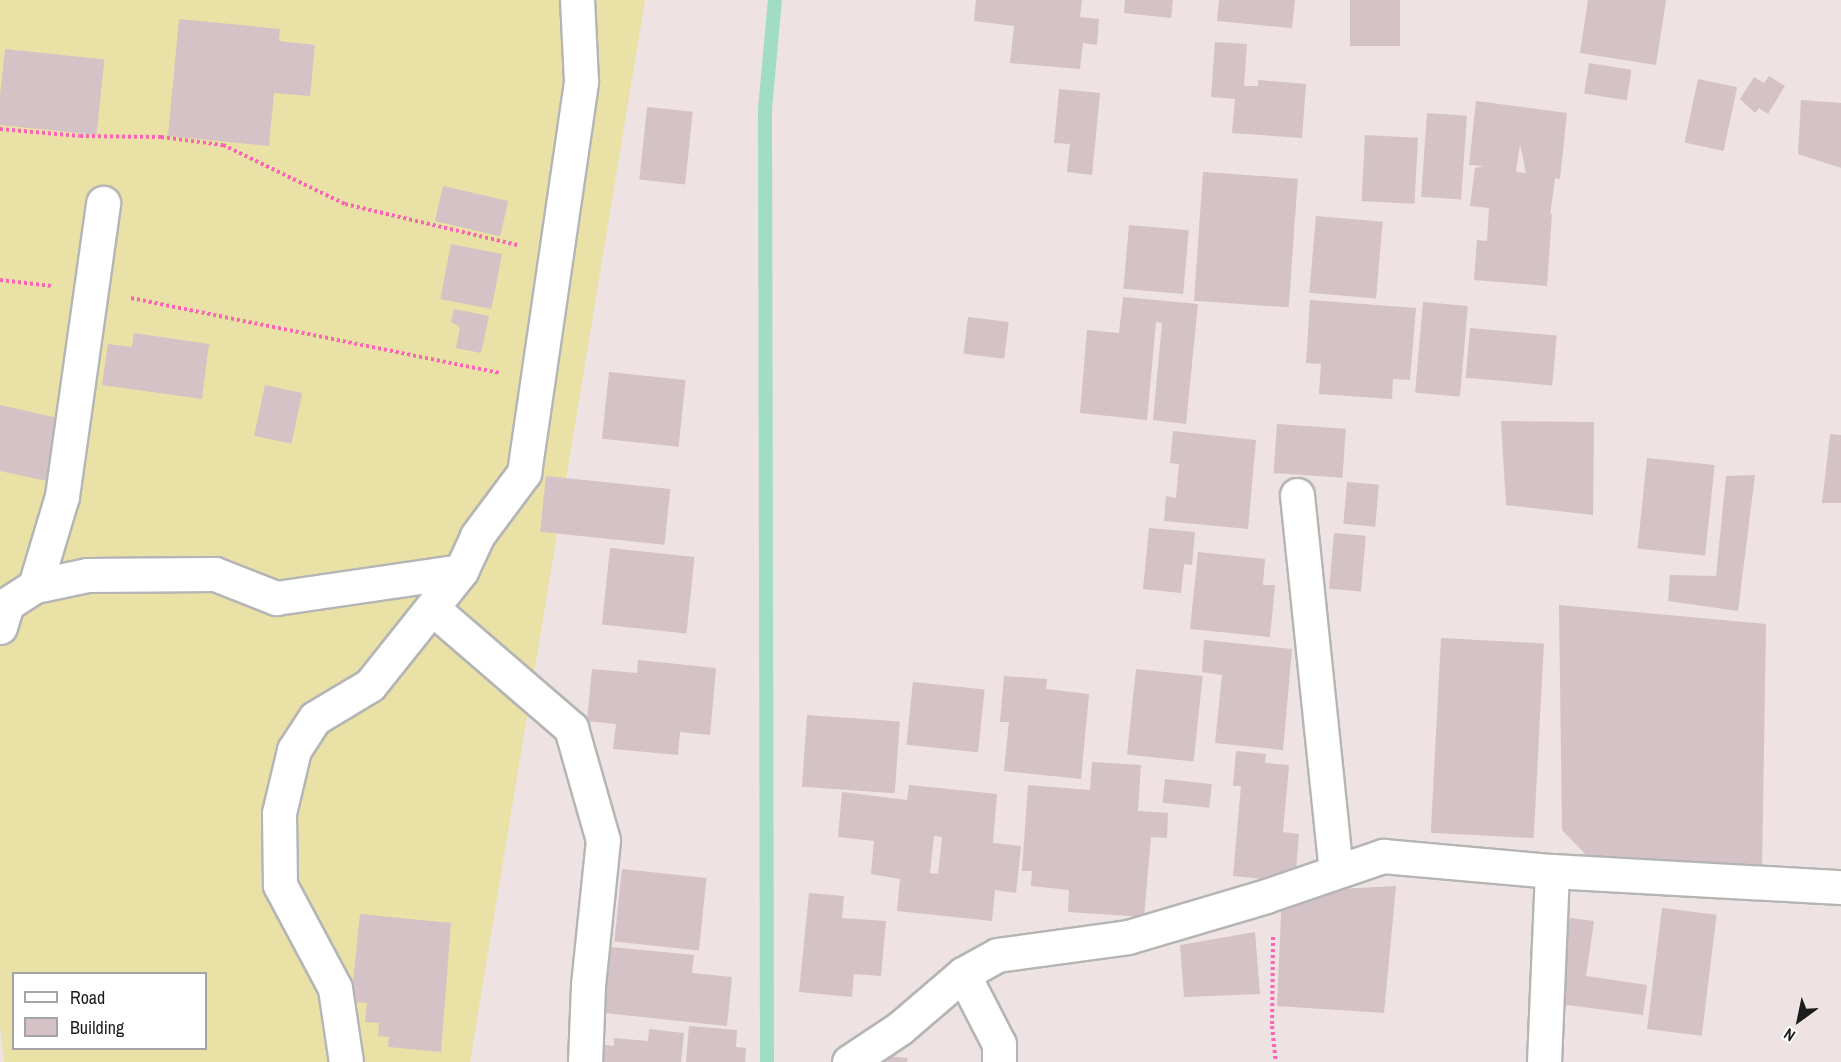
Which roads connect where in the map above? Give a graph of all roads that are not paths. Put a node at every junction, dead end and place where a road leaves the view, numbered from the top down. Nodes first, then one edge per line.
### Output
1 (577, 0) edge
2 (103, 203) dead end
3 (1298, 495) dead end
4 (461, 571) junction
5 (35, 586) junction
6 (432, 608) junction
7 (0, 627) edge
8 (1336, 870) junction
9 (1552, 871) junction
10 (1841, 887) edge
11 (963, 974) junction
12 (346, 1062) edge
13 (585, 1062) edge
14 (849, 1062) edge
15 (999, 1062) edge
16 (1544, 1062) edge

1 - 4 street
2 - 5 street
3 - 8 street
4 - 5 street
4 - 6 street
5 - 7 street
6 - 12 street
6 - 13 street
8 - 9 street
8 - 11 street
9 - 10 street
9 - 16 street
11 - 14 street
11 - 15 street

